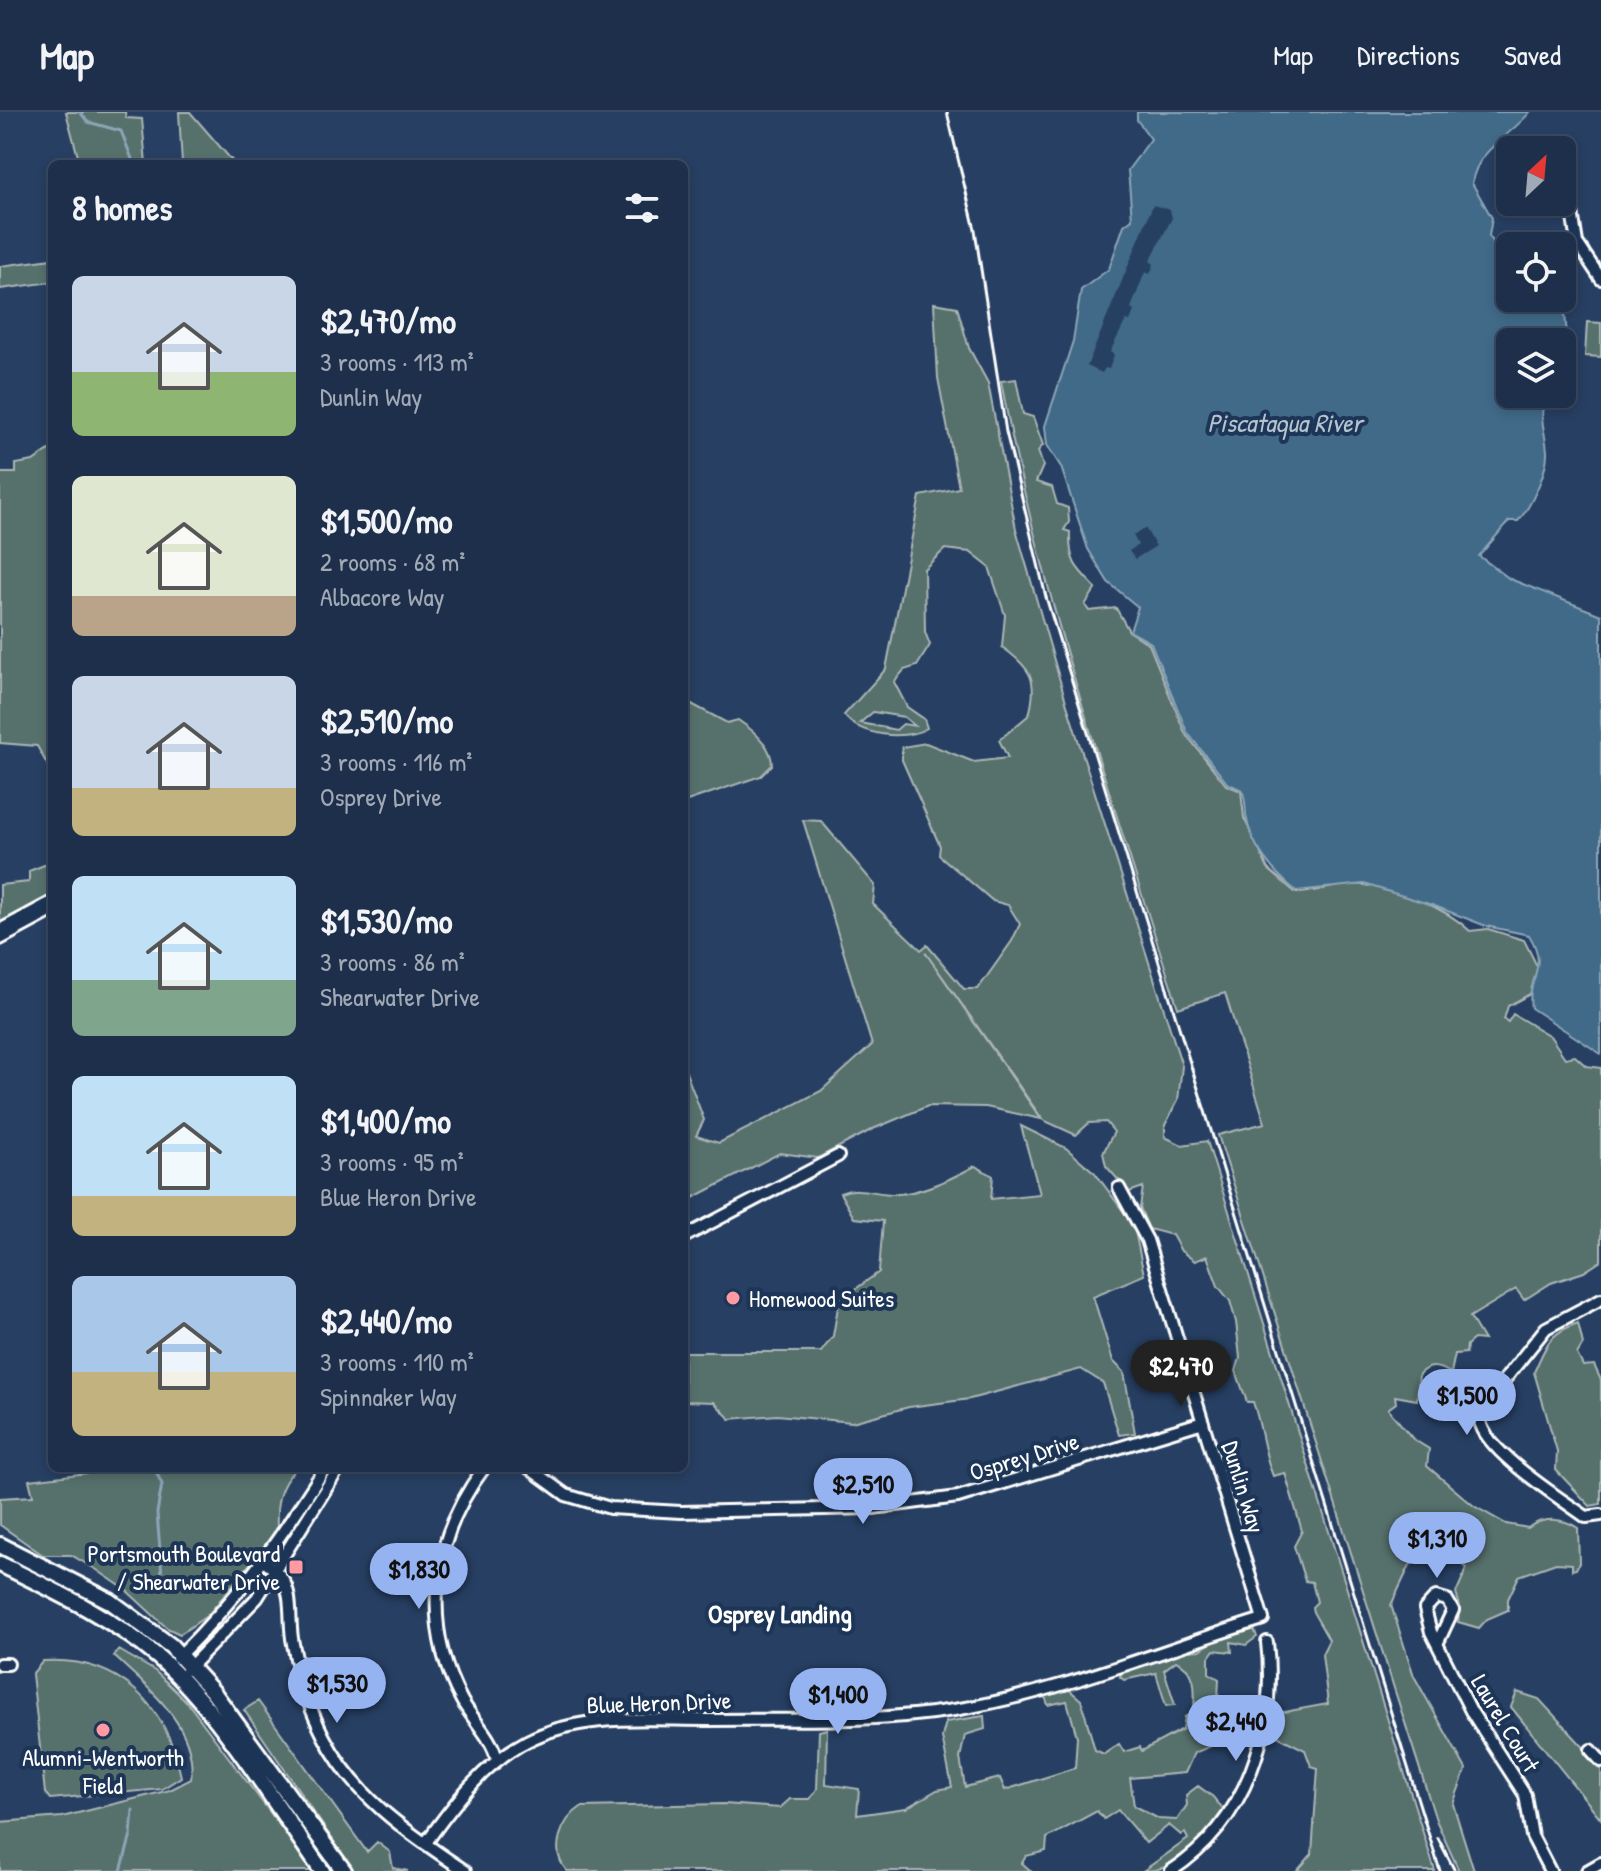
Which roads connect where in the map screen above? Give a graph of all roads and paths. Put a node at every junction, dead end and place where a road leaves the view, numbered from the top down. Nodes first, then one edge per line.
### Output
1 (1573, 216) edge
2 (1598, 277) edge
3 (48, 904) edge
4 (48, 913) edge
5 (0, 930) edge
6 (0, 939) edge
7 (838, 1156) dead end
8 (1119, 1188) dead end
9 (688, 1235) edge
10 (1600, 1303) edge
11 (1203, 1422) junction
12 (322, 1472) edge
13 (337, 1472) edge
14 (481, 1472) edge
15 (534, 1472) edge
16 (1601, 1515) edge
17 (0, 1545) edge
18 (263, 1561) junction
19 (0, 1564) edge
20 (276, 1571) junction
21 (1263, 1619) joint
22 (1267, 1642) dead end
23 (1438, 1642) dead end
24 (180, 1654) junction
25 (168, 1666) junction
26 (191, 1666) junction
27 (179, 1677) junction
28 (1591, 1750) dead end
29 (497, 1759) junction
30 (1601, 1761) edge
31 (425, 1844) junction
32 (1601, 1863) edge
33 (322, 1871) edge
34 (344, 1871) edge
35 (465, 1871) edge
36 (1171, 1871) edge
37 (1550, 1871) edge
38 (1587, 1871) edge

1 - 2 street
3 - 5 street
4 - 6 street
7 - 9 street
8 - 11 street, Dunlin Way
10 - 16 street
11 - 15 street, Osprey Drive
11 - 21 street, Dunlin Way
12 - 18 street
13 - 20 street
14 - 29 street
17 - 24 main road
18 - 20 street
18 - 24 street
19 - 25 main road
20 - 26 street
20 - 31 street
21 - 29 street, Blue Heron Drive
22 - 36 street
23 - 37 street, Laurel Court
24 - 25 street
24 - 26 main road
25 - 27 main road
26 - 27 street
26 - 34 main road
27 - 33 main road
28 - 30 street
29 - 31 street, Blue Heron Drive
31 - 35 street
32 - 38 street

